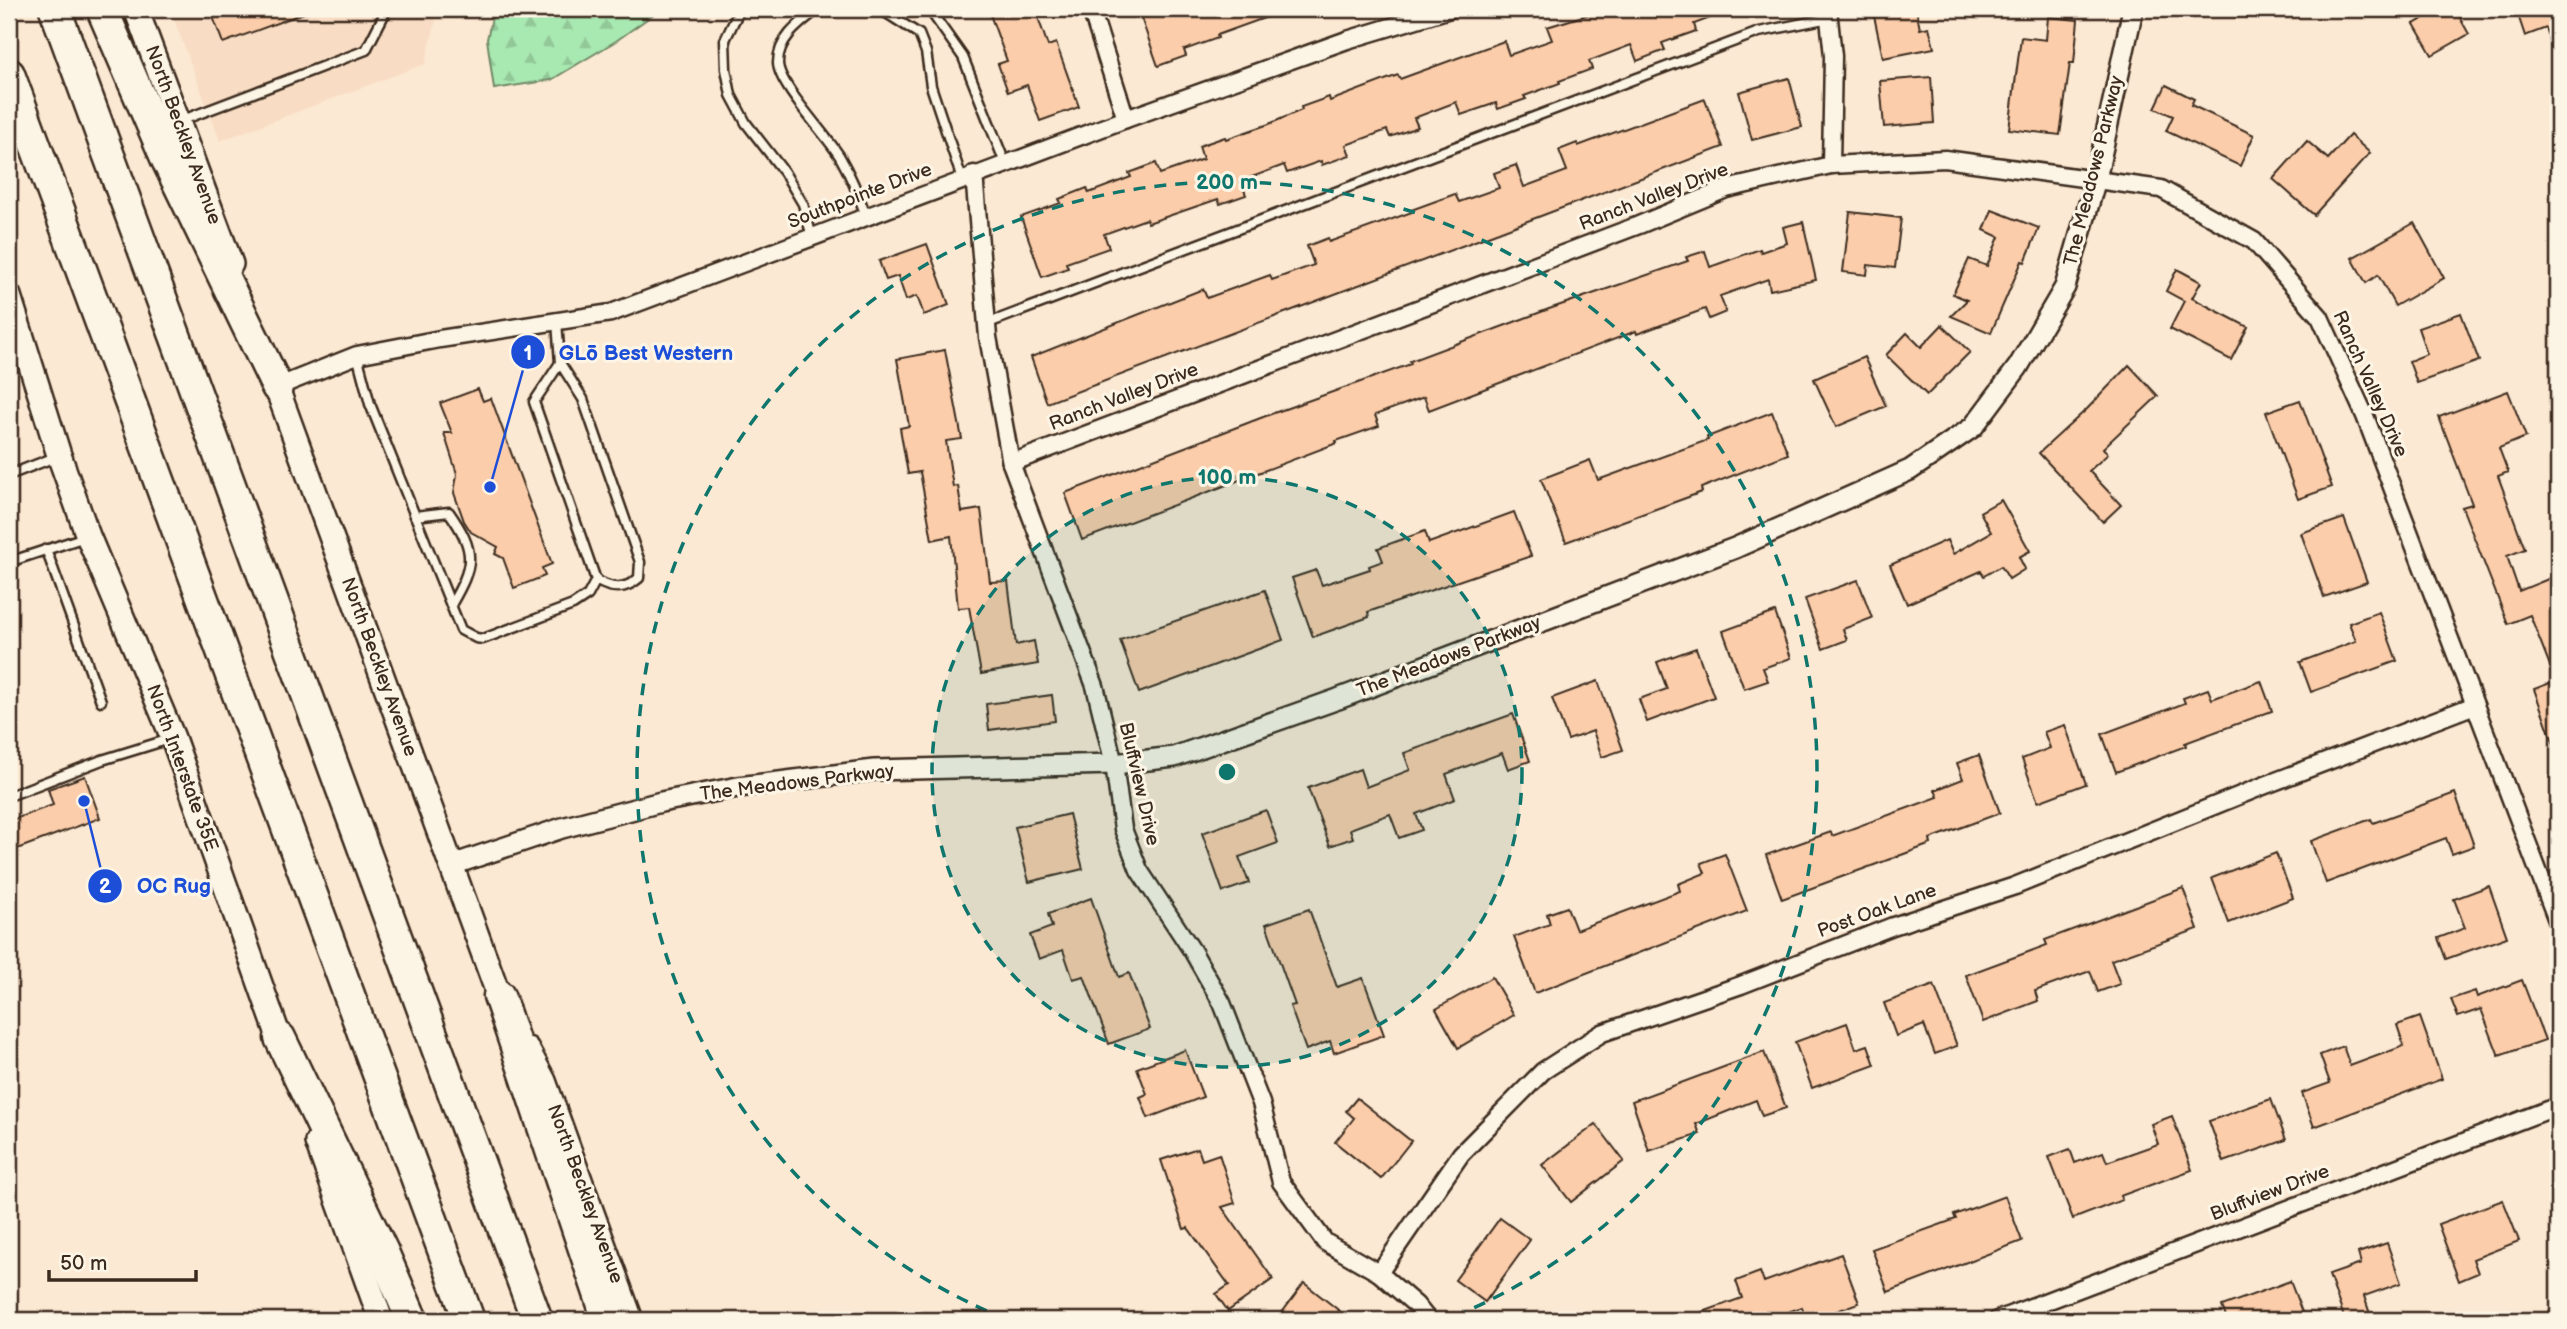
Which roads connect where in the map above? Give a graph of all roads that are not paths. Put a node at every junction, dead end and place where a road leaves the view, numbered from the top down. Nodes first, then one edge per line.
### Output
1 (55, 9) edge
2 (102, 9) edge
3 (136, 9) edge
4 (387, 9) edge
5 (740, 9) edge
6 (818, 9) edge
7 (880, 9) edge
8 (929, 9) edge
9 (1091, 9) edge
10 (1450, 9) edge
11 (2133, 9) edge
12 (1828, 13) edge
13 (9, 74) edge
14 (1126, 118) junction
15 (178, 122) junction
16 (1005, 163) junction
17 (1831, 165) junction
18 (968, 177) junction
19 (2096, 179) junction
20 (866, 216) junction
21 (812, 237) junction
22 (9, 296) edge
23 (557, 321) junction
24 (986, 324) junction
25 (14, 331) edge
26 (357, 355) junction
27 (560, 363) junction
28 (277, 387) junction
29 (59, 455) junction
30 (1012, 463) junction
31 (9, 475) edge
32 (415, 516) junction
33 (88, 536) junction
34 (46, 550) junction
35 (9, 562) edge
36 (596, 580) junction
37 (451, 605) junction
38 (101, 701) dead end
39 (2475, 705) junction
40 (173, 738) junction
41 (1114, 764) junction
42 (9, 796) edge
43 (452, 865) junction
44 (2558, 923) edge
45 (499, 996) junction
46 (280, 1038) junction
47 (2558, 1106) edge
48 (1379, 1273) junction
49 (381, 1320) edge
50 (412, 1320) edge
51 (469, 1320) edge
52 (537, 1320) edge
53 (608, 1320) edge
54 (631, 1320) edge
55 (1428, 1320) edge
56 (1997, 1320) edge

1 - 52 highway
2 - 28 highway
3 - 15 main road, North Beckley Avenue
4 - 15 lane
5 - 21 lane
6 - 20 lane
7 - 18 lane
8 - 16 lane
9 - 14 street
10 - 14 street, Southpointe Drive
11 - 19 street, The Meadows Parkway
12 - 17 street
12 - 24 lane
13 - 51 highway
14 - 16 street, Southpointe Drive
15 - 28 main road, North Beckley Avenue
16 - 18 street, Southpointe Drive
17 - 19 street, Ranch Valley Drive
17 - 30 street, Ranch Valley Drive
18 - 20 street, Southpointe Drive
18 - 24 street, Bluffview Drive
19 - 39 street, Ranch Valley Drive
19 - 41 street, The Meadows Parkway
20 - 21 street, Southpointe Drive
21 - 23 street, Southpointe Drive
22 - 25 main road, North Interstate 35E
23 - 26 street, Southpointe Drive
23 - 27 lane
24 - 30 street, Bluffview Drive
25 - 29 main road, North Interstate 35E
26 - 28 street, Southpointe Drive
26 - 32 lane
27 - 36 lane
27 - 36 lane
28 - 43 main road, North Beckley Avenue
29 - 31 lane
29 - 33 main road, North Interstate 35E
30 - 41 street, Bluffview Drive
32 - 37 lane
32 - 37 lane
33 - 34 lane
33 - 40 main road, North Interstate 35E
34 - 35 lane
34 - 38 lane
36 - 37 lane
39 - 44 street, Ranch Valley Drive
39 - 48 street, Post Oak Lane
40 - 42 lane
40 - 46 main road, North Interstate 35E
41 - 43 street, The Meadows Parkway
41 - 48 street, Bluffview Drive
43 - 45 main road, North Beckley Avenue
45 - 53 highway
45 - 54 main road, North Beckley Avenue
46 - 49 main road, North Interstate 35E
46 - 50 highway
47 - 56 street, Bluffview Drive
48 - 55 street, Bluffview Drive

